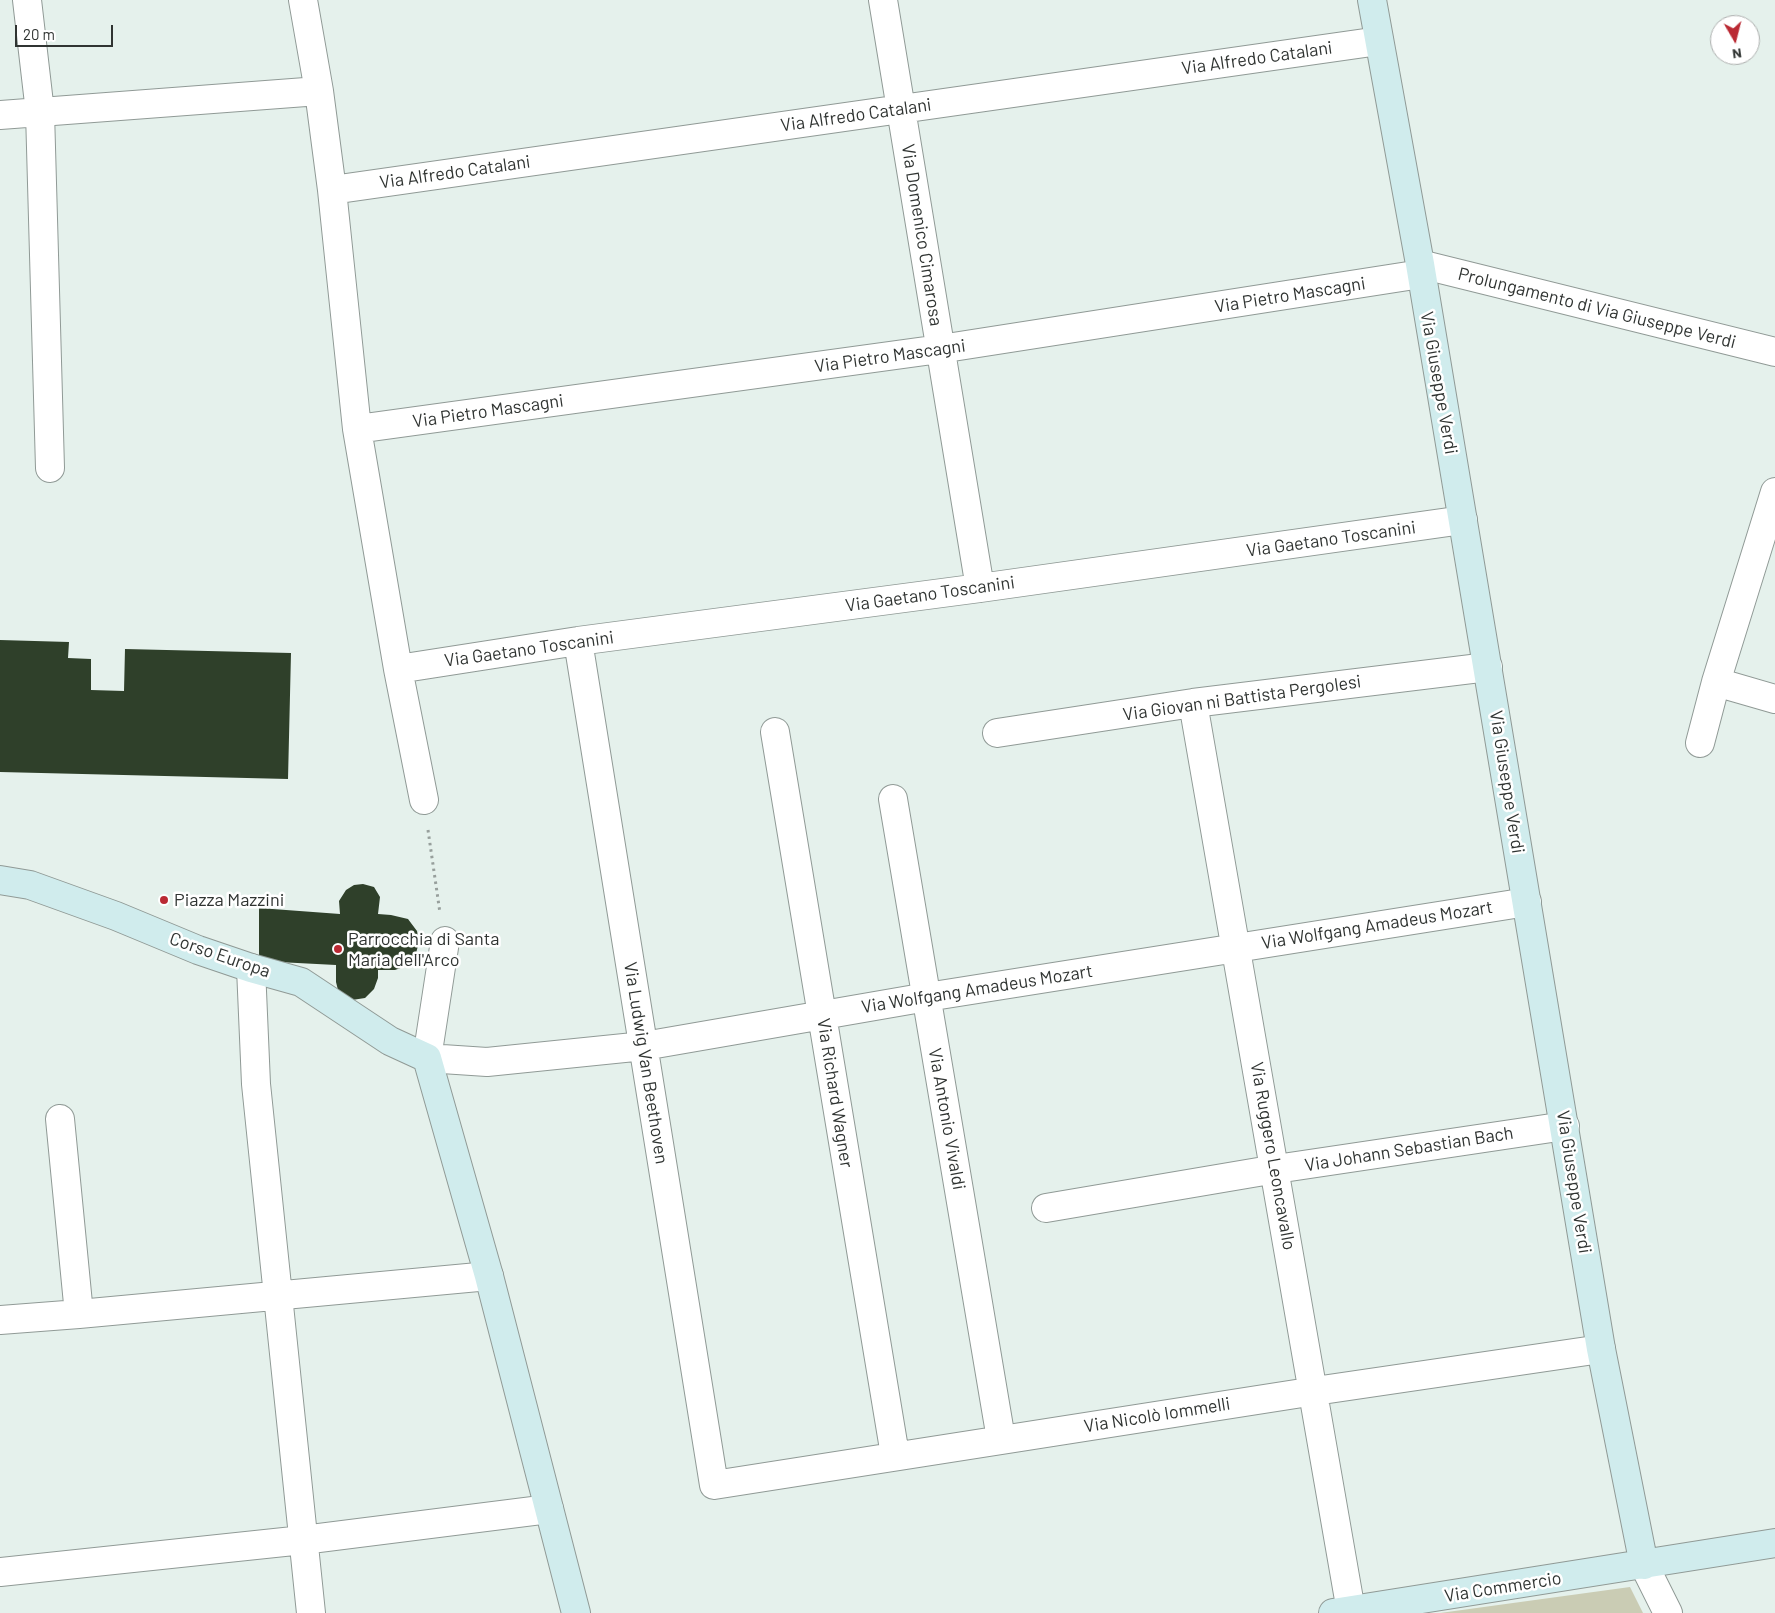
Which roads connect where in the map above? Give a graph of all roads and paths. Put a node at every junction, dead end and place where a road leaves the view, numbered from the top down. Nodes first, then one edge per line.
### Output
1 (27, 0) edge
2 (303, 0) edge
3 (883, 0) edge
4 (1372, 0) edge
5 (1379, 41) junction
6 (319, 91) junction
7 (901, 108) junction
8 (40, 112) junction
9 (0, 115) edge
10 (332, 190) junction
11 (1420, 269) junction
12 (940, 349) junction
13 (1775, 352) edge
14 (357, 429) junction
15 (50, 468) dead end
16 (1775, 492) edge
17 (1463, 520) junction
18 (980, 588) junction
19 (578, 641) junction
20 (1488, 666) junction
21 (398, 669) junction
22 (1716, 682) junction
23 (1775, 699) edge
24 (1192, 702) junction
25 (775, 732) dead end
26 (997, 733) dead end
27 (1700, 743) dead end
28 (424, 800) joint
29 (893, 800) dead end
30 (0, 880) edge
31 (1527, 902) junction
32 (444, 940) joint
33 (1234, 948) junction
34 (251, 968) junction
35 (927, 997) junction
36 (822, 1014) junction
37 (644, 1046) junction
38 (427, 1058) junction
39 (60, 1119) dead end
40 (1565, 1126) junction
41 (1276, 1169) junction
42 (1046, 1208) dead end
43 (489, 1276) junction
44 (279, 1295) junction
45 (79, 1314) junction
46 (0, 1320) edge
47 (1601, 1349) junction
48 (1315, 1391) junction
49 (1001, 1439) junction
50 (895, 1455) junction
51 (714, 1484) joint
52 (549, 1509) junction
53 (303, 1540) junction
54 (1775, 1544) edge
55 (1644, 1565) junction
56 (0, 1572) edge
57 (1342, 1612) edge
58 (311, 1613) edge
59 (576, 1613) edge
60 (1668, 1613) edge

1 - 8 street
2 - 6 street
3 - 7 street, Via Domenico Cimarosa
4 - 5 street, Via Giuseppe Verdi
5 - 7 street, Via Alfredo Catalani
5 - 11 street, Via Giuseppe Verdi
6 - 8 street
6 - 10 street
7 - 10 street, Via Alfredo Catalani
7 - 12 street, Via Domenico Cimarosa
8 - 9 street
8 - 15 street
10 - 14 street
11 - 12 street, Via Pietro Mascagni
11 - 13 street, Prolungamento di Via Giuseppe Verdi
11 - 17 street, Via Giuseppe Verdi
12 - 14 street, Via Pietro Mascagni
12 - 18 street, Via Domenico Cimarosa
14 - 21 street
16 - 22 street
17 - 18 street, Via Gaetano Toscanini
17 - 20 street, Via Giuseppe Verdi
18 - 19 street, Via Gaetano Toscanini
19 - 21 street, Via Gaetano Toscanini
19 - 37 street, Via Ludwig Van Beethoven
20 - 24 street, Via Giovan ni Battista Pergolesi
20 - 31 street, Via Giuseppe Verdi
21 - 28 street
22 - 23 street
22 - 27 street
24 - 26 street, Via Giovan ni Battista Pergolesi
24 - 33 street, Via Ruggero Leoncavallo
25 - 36 street, Via Richard Wagner
28 - 32 path
29 - 35 street, Via Antonio Vivaldi
30 - 34 street, Corso Europa
31 - 33 street, Via Wolfgang Amadeus Mozart
31 - 40 street, Via Giuseppe Verdi
32 - 38 street
33 - 35 street, Via Wolfgang Amadeus Mozart
33 - 41 street, Via Ruggero Leoncavallo
34 - 38 street, Corso Europa
34 - 44 street
35 - 36 street, Via Wolfgang Amadeus Mozart
35 - 49 street, Via Antonio Vivaldi
36 - 37 street, Via Wolfgang Amadeus Mozart
36 - 50 street, Via Richard Wagner
37 - 38 street, Via Wolfgang Amadeus Mozart
37 - 51 street, Via Ludwig Van Beethoven
38 - 43 street
39 - 45 street
40 - 41 street, Via Johann Sebastian Bach
40 - 47 street, Via Giuseppe Verdi
41 - 42 street, Via Johann Sebastian Bach
41 - 48 street, Via Ruggero Leoncavallo
43 - 44 street
43 - 52 street
44 - 45 street
44 - 53 street
45 - 46 street
47 - 48 street, Via Nicolò Iommelli
47 - 55 street, Via Giuseppe Verdi
48 - 49 street, Via Nicolò Iommelli
48 - 57 street, Via Ruggero Leoncavallo
49 - 50 street, Via Nicolò Iommelli
50 - 51 street, Via Nicolò Iommelli
52 - 53 street
52 - 59 street
53 - 56 street
53 - 58 street
54 - 55 street, Via Commercio
55 - 57 street, Via Commercio
55 - 60 street

